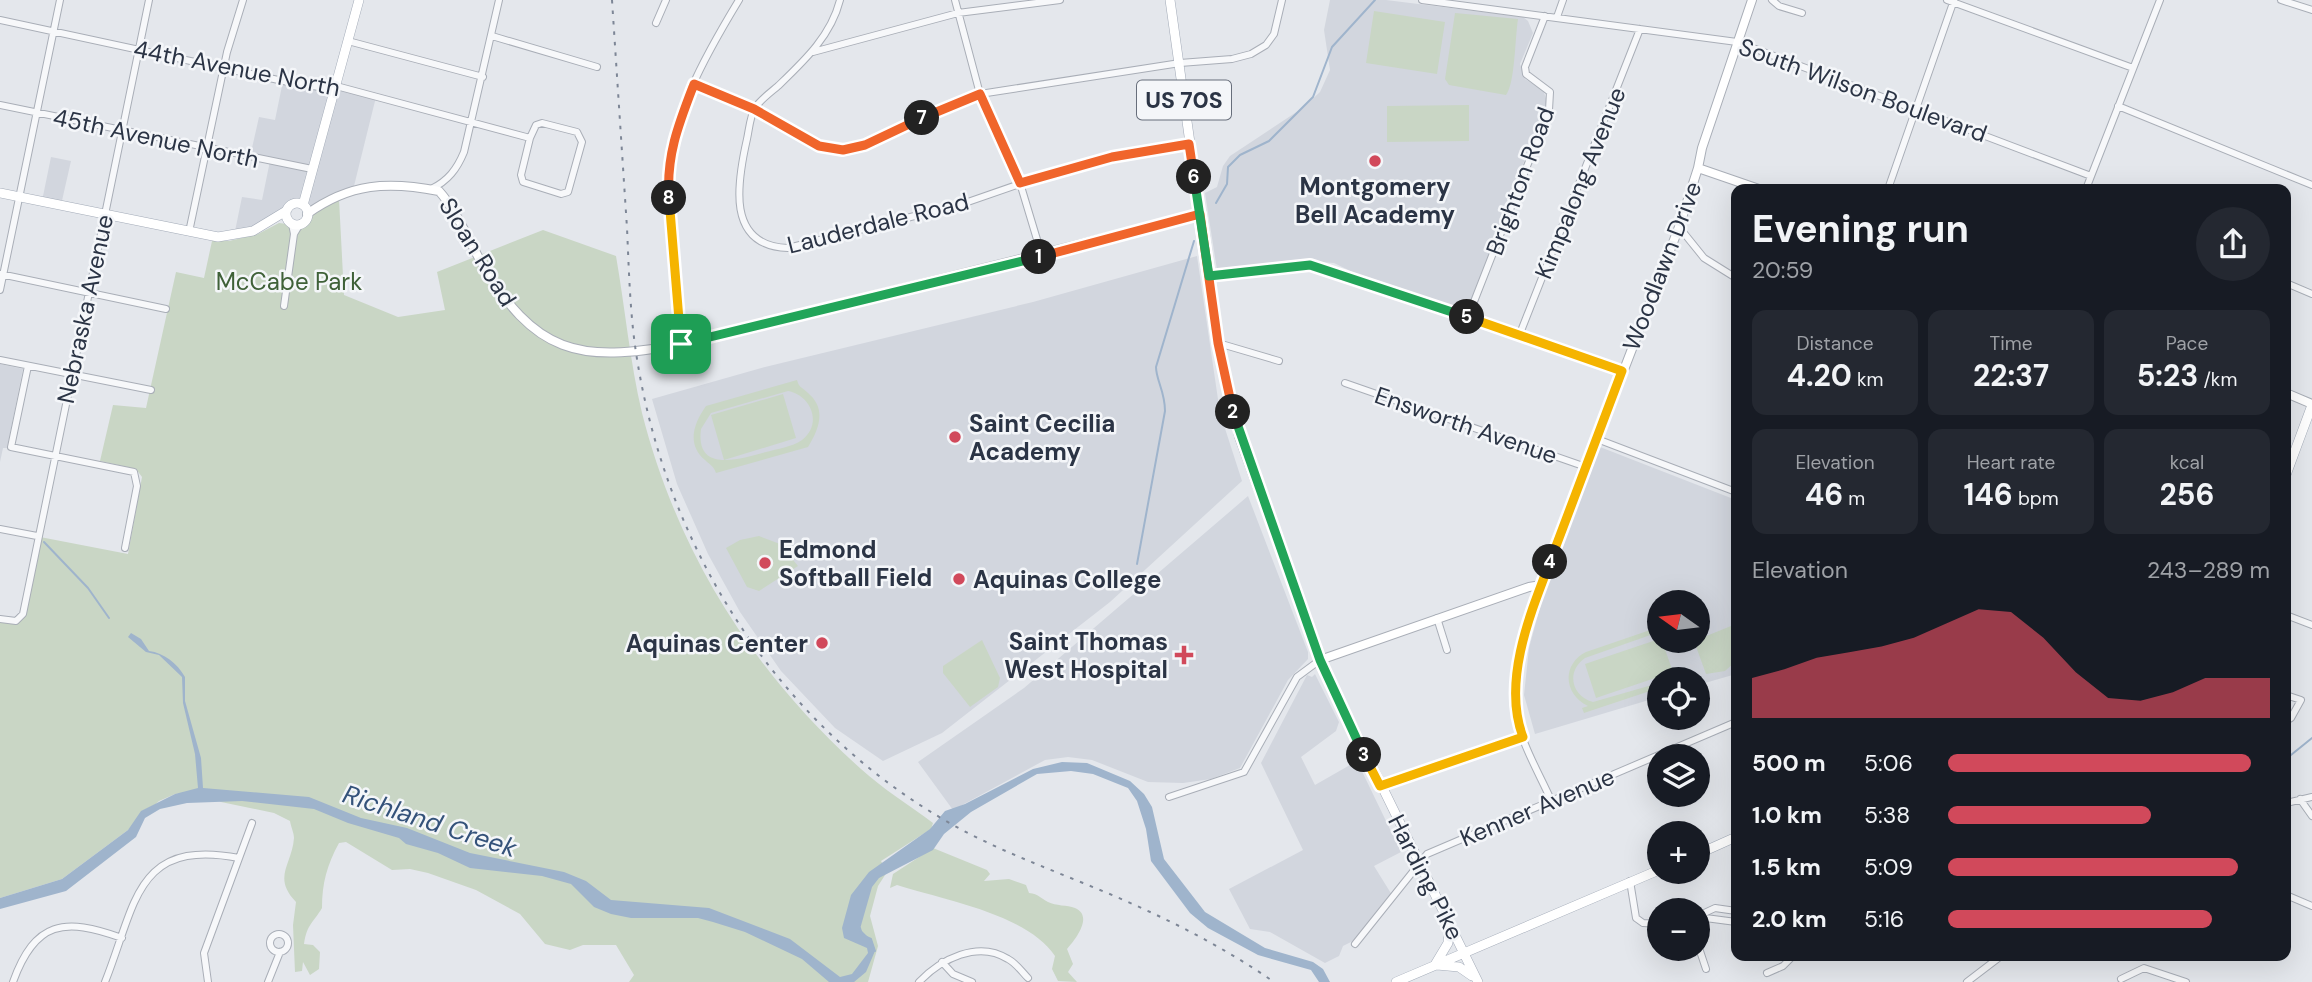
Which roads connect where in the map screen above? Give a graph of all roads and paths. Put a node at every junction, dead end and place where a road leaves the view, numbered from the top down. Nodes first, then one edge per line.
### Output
1 (60, 0) edge
2 (149, 0) edge
3 (243, 0) edge
4 (359, 0) edge
5 (499, 0) edge
6 (666, 0) edge
7 (739, 0) edge
8 (840, 0) edge
9 (955, 0) edge
10 (1060, 0) edge
11 (1170, 0) edge
12 (1282, 0) edge
13 (1422, 0) edge
14 (1563, 0) edge
15 (1752, 0) edge
16 (1772, 0) edge
17 (2160, 0) edge
18 (2281, 0) edge
19 (1952, 1) edge
20 (2298, 3) edge
21 (2312, 10) edge
22 (958, 13) junction
23 (1801, 13) dead end
24 (1545, 16) junction
25 (1557, 17) junction
26 (0, 20) edge
27 (656, 23) dead end
28 (1640, 29) junction
29 (54, 30) junction
30 (492, 36) junction
31 (348, 41) junction
32 (1737, 42) junction
33 (138, 49) junction
34 (813, 52) junction
35 (1180, 63) junction
36 (224, 67) junction
37 (597, 67) dead end
38 (2133, 68) junction
39 (483, 77) junction
40 (694, 84) junction
41 (335, 88) junction
42 (980, 94) junction
43 (0, 105) edge
44 (2118, 106) junction
45 (754, 109) junction
46 (1916, 109) junction
47 (37, 113) junction
48 (472, 122) junction
49 (122, 130) junction
50 (530, 138) junction
51 (1189, 144) junction
52 (207, 148) junction
53 (1698, 168) junction
54 (311, 172) junction
55 (2091, 176) junction
56 (1020, 183) junction
57 (1744, 184) edge
58 (1890, 184) edge
59 (2088, 184) edge
60 (2312, 185) edge
61 (432, 189) junction
62 (0, 193) edge
63 (19, 197) junction
64 (303, 207) junction
65 (105, 214) junction
66 (1200, 214) junction
67 (292, 220) junction
68 (1679, 227) junction
69 (189, 232) junction
70 (1042, 256) junction
71 (1731, 272) edge
72 (1, 275) edge
73 (1209, 276) junction
74 (2291, 285) edge
75 (0, 289) edge
76 (88, 293) junction
77 (2312, 294) edge
78 (284, 306) dead end
79 (166, 309) dead end
80 (1468, 317) junction
81 (1519, 336) junction
82 (1218, 343) junction
83 (681, 344) junction
84 (0, 360) edge
85 (1279, 361) dead end
86 (28, 366) junction
87 (1622, 371) junction
88 (72, 374) junction
89 (1345, 383) dead end
90 (151, 390) dead end
91 (2291, 395) edge
92 (2312, 405) edge
93 (1597, 439) junction
94 (54, 456) junction
95 (2291, 462) edge
96 (1586, 467) junction
97 (1731, 490) edge
98 (0, 528) edge
99 (37, 536) junction
100 (125, 548) dead end
101 (1541, 585) junction
102 (2291, 617) edge
103 (1437, 618) junction
104 (0, 619) edge
105 (2312, 625) edge
106 (1447, 650) dead end
107 (1320, 660) junction
108 (2291, 697) edge
109 (2291, 718) edge
110 (1731, 724) edge
111 (1523, 737) junction
112 (1380, 786) junction
113 (1169, 797) dead end
114 (2312, 797) edge
115 (2300, 799) junction
116 (1551, 800) junction
117 (2291, 802) edge
118 (2312, 816) edge
119 (252, 823) dead end
120 (1731, 839) edge
121 (1710, 848) edge
122 (239, 858) junction
123 (1419, 865) junction
124 (1647, 875) edge
125 (1630, 881) junction
126 (2291, 897) edge
127 (2312, 906) edge
128 (1731, 910) edge
129 (1447, 919) junction
130 (1731, 921) edge
131 (1647, 923) edge
132 (122, 937) junction
133 (1355, 944) dead end
134 (280, 951) dead end
135 (1463, 953) junction
136 (1703, 961) edge
137 (1788, 961) edge
138 (1995, 961) edge
139 (942, 962) junction
140 (1435, 965) junction
141 (1706, 969) dead end
142 (1768, 973) dead end
143 (1028, 978) dead end
144 (2121, 979) dead end
145 (1478, 981) edge
146 (13, 982) edge
147 (104, 982) edge
148 (206, 982) edge
149 (268, 982) edge
150 (919, 982) edge
151 (969, 982) edge
152 (1396, 982) edge
153 (1968, 982) edge
154 (2186, 982) edge

1 - 29 street
2 - 33 street, Nebraska Avenue
3 - 36 street
4 - 31 main road
5 - 30 street
6 - 27 street
7 - 40 street
8 - 34 street
9 - 22 street
10 - 22 street
11 - 35 main road, US 70S
12 - 35 street
13 - 24 street, South Wilson Boulevard
14 - 25 street
15 - 32 street, Woodlawn Drive
16 - 23 street
17 - 38 street
18 - 20 street
19 - 38 street
19 - 46 street
20 - 21 street
22 - 34 street
22 - 42 street
24 - 25 street, South Wilson Boulevard
24 - 80 street, Brighton Road
25 - 28 street, South Wilson Boulevard
26 - 29 street, 44th Avenue North
28 - 32 street, South Wilson Boulevard
28 - 81 street, Kimpalong Avenue
29 - 33 street, 44th Avenue North
29 - 47 street
30 - 37 street
30 - 39 street
31 - 39 street
31 - 41 main road
32 - 46 street, South Wilson Boulevard
32 - 53 street, Woodlawn Drive
33 - 36 street, 44th Avenue North
33 - 49 street, Nebraska Avenue
34 - 45 street
35 - 42 street
35 - 51 main road, US 70S
36 - 41 street, 44th Avenue North
36 - 52 street
38 - 44 street
39 - 48 street
40 - 45 street
40 - 83 street
41 - 48 street, 44th Avenue North
41 - 54 main road
42 - 45 street
42 - 56 street
43 - 47 street, 45th Avenue North
44 - 55 street
44 - 60 street
45 - 56 street, Lauderdale Road
46 - 55 street, South Wilson Boulevard
46 - 58 street
47 - 49 street, 45th Avenue North
47 - 63 street
48 - 50 street, 44th Avenue North
48 - 61 street
49 - 52 street, 45th Avenue North
49 - 65 street, Nebraska Avenue
50 - 50 street
51 - 56 street, Lauderdale Road
51 - 66 main road, US 70S
52 - 54 street, 45th Avenue North
52 - 69 street
53 - 57 street
53 - 68 street, Woodlawn Drive
54 - 64 main road
55 - 59 street
56 - 70 street
61 - 64 street
61 - 83 street, Sloan Road
62 - 63 main road
63 - 65 main road
63 - 72 street
64 - 67 main road
64 - 67 main road
65 - 69 main road
65 - 76 street, Nebraska Avenue
66 - 70 street, Sloan Road
66 - 73 main road, Harding Pike / US 70S
67 - 69 main road
67 - 78 street
68 - 71 street
68 - 87 street, Woodlawn Drive
70 - 83 street, Sloan Road
72 - 75 street
72 - 76 street
73 - 80 street
73 - 82 main road, Harding Pike / US 70S
74 - 77 street
76 - 79 street
76 - 88 street, Nebraska Avenue
80 - 81 street
81 - 87 street
82 - 85 street
82 - 107 main road, Harding Pike / US 70S
84 - 86 street
86 - 88 street
86 - 94 street
87 - 93 street, Woodlawn Drive
88 - 90 street
88 - 94 street, Nebraska Avenue
89 - 96 street, Ensworth Avenue
91 - 92 street
92 - 95 main road
93 - 96 street, Woodlawn Drive
93 - 97 street
94 - 99 street, Nebraska Avenue
94 - 100 street
96 - 101 street, Woodlawn Drive
98 - 99 street
99 - 104 street, Nebraska Avenue
101 - 103 street
101 - 111 street
102 - 105 street
103 - 106 street
103 - 107 street
107 - 112 main road, Harding Pike / US 70S
107 - 113 street
108 - 109 street
110 - 116 street, Kenner Avenue
111 - 112 street
111 - 116 street
112 - 123 main road, Harding Pike / US 70S
114 - 115 street
115 - 117 street
115 - 118 street
116 - 123 street, Kenner Avenue
119 - 122 street
120 - 121 main road
122 - 132 street
122 - 148 street
123 - 129 main road, Harding Pike / US 70S
123 - 133 street, Kenner Avenue
124 - 125 main road
125 - 131 street
125 - 135 main road
126 - 127 street
128 - 130 street
129 - 135 main road, Harding Pike / US 70S
129 - 140 main road
132 - 146 street
132 - 147 street
134 - 149 street
135 - 140 main road
135 - 145 main road, Harding Pike / US 70S
136 - 141 street
137 - 142 street
138 - 153 street
139 - 143 street
139 - 150 street
139 - 151 street
140 - 145 main road
140 - 152 main road
144 - 154 street

